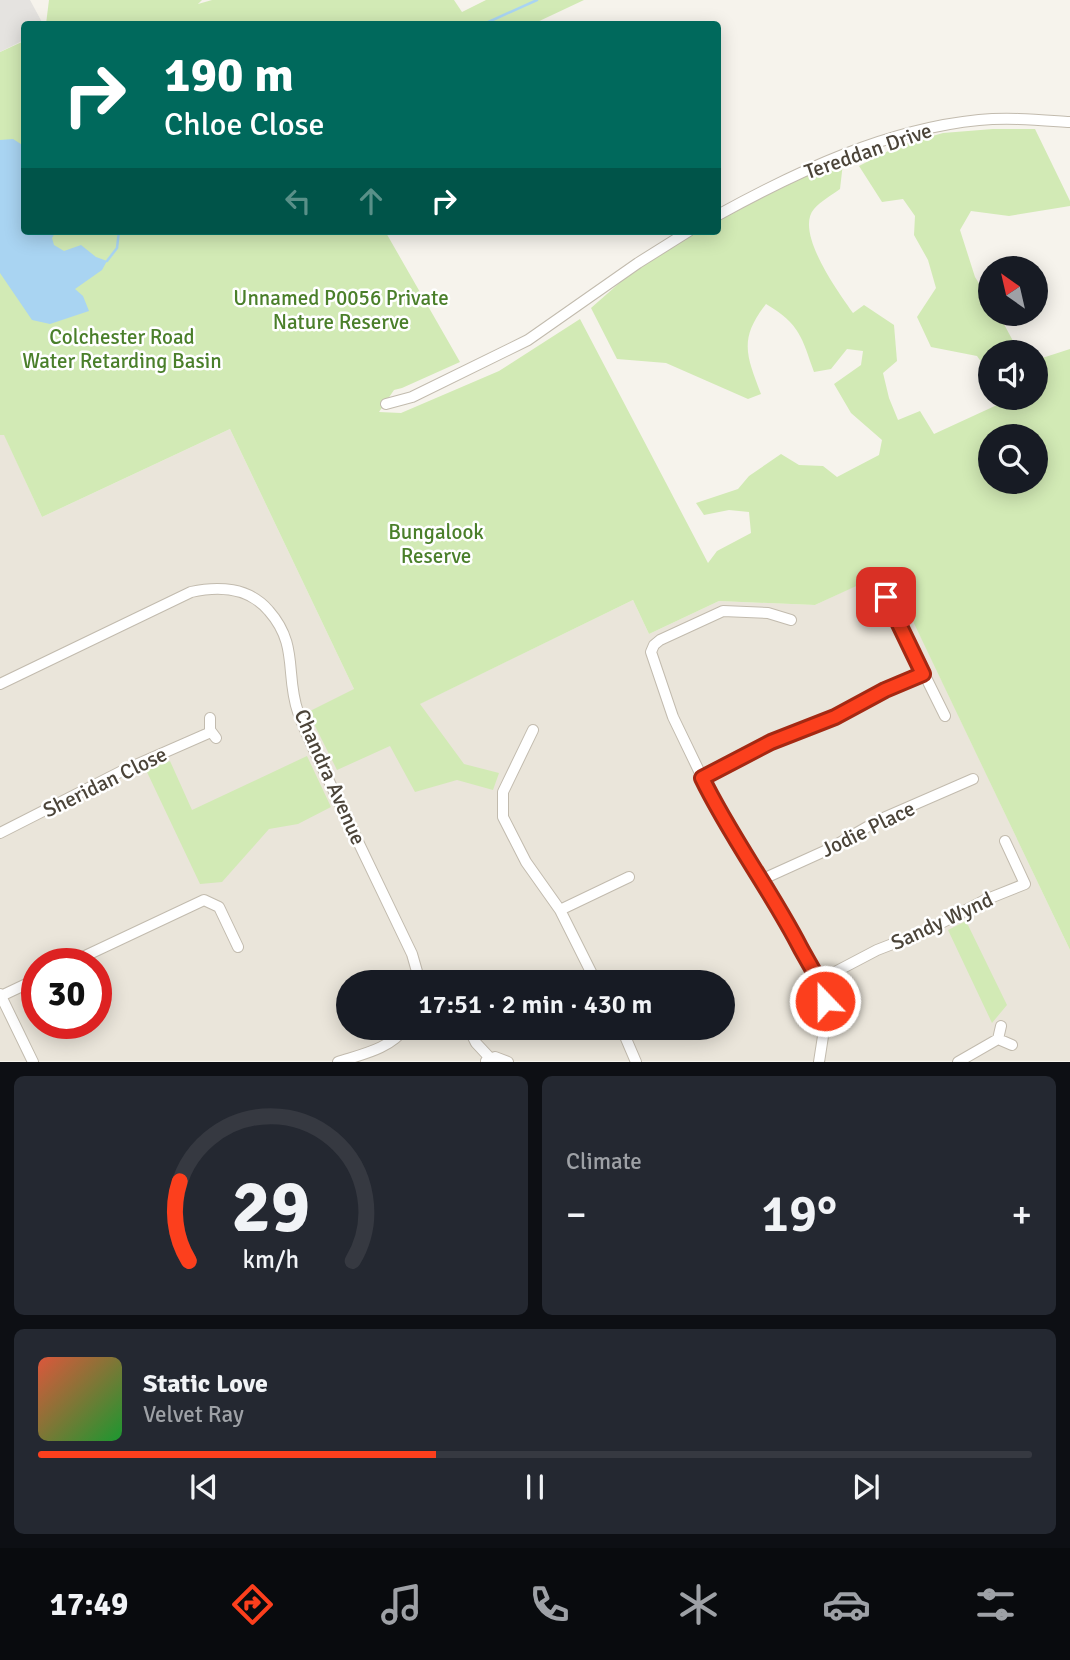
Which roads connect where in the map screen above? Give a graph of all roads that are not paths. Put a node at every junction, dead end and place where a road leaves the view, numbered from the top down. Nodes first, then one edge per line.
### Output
1 (1070, 122) edge
2 (721, 214) edge
3 (683, 235) edge
4 (386, 404) dead end
5 (886, 597) dead end
6 (791, 620) dead end
7 (923, 674) junction
8 (0, 684) edge
9 (945, 716) dead end
10 (210, 718) dead end
11 (533, 730) dead end
12 (702, 778) junction
13 (973, 779) dead end
14 (0, 833) edge
15 (1004, 841) dead end
16 (629, 877) dead end
17 (762, 879) junction
18 (560, 910) junction
19 (239, 947) dead end
20 (102, 948) edge
21 (417, 970) edge
22 (590, 970) edge
23 (818, 981) junction
24 (21, 986) edge
25 (0, 995) edge
26 (1001, 1026) dead end
27 (824, 1038) junction
28 (998, 1039) junction
29 (393, 1040) edge
30 (474, 1040) edge
31 (627, 1040) edge
32 (1012, 1045) dead end
33 (488, 1060) edge
34 (33, 1062) edge
35 (338, 1062) edge
36 (508, 1062) edge
37 (636, 1062) edge
38 (819, 1062) edge
39 (825, 1062) edge
40 (958, 1062) edge

1 - 2 street, Tereddan Drive
3 - 4 street
5 - 7 street
6 - 12 street
7 - 9 street
7 - 12 street
8 - 21 street, Chandra Avenue
10 - 14 street, Sheridan Close
11 - 18 street
12 - 17 street
13 - 17 street, Jodie Place
15 - 23 street, Sandy Wynd
16 - 18 street
17 - 23 street
18 - 22 street
19 - 20 street
23 - 27 street
24 - 25 street
25 - 34 street
26 - 28 street
27 - 38 street
27 - 39 street
28 - 32 street
28 - 40 street
29 - 35 street
30 - 33 street
31 - 37 street
33 - 36 street

